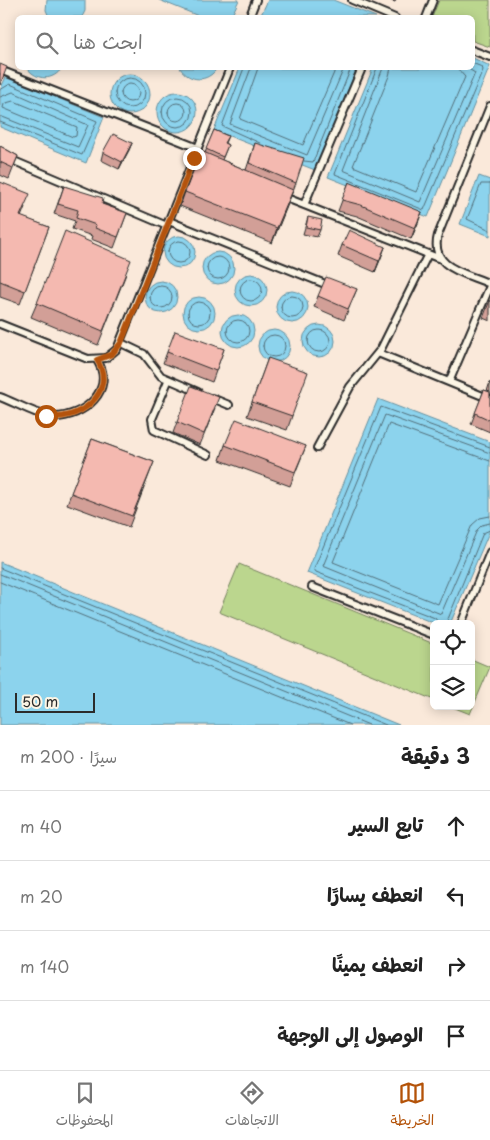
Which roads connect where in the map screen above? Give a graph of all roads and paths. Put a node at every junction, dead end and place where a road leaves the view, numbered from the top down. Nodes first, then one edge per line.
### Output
1 (256, 0) edge
2 (352, 0) edge
3 (433, 0) edge
4 (250, 15) edge
5 (382, 15) edge
6 (427, 15) edge
7 (475, 51) edge
8 (490, 57) edge
9 (0, 70) edge
10 (229, 70) edge
11 (361, 70) edge
12 (490, 106) edge
13 (198, 148) junction
14 (0, 154) edge
15 (194, 158) junction
16 (203, 162) edge
17 (276, 194) edge
18 (304, 205) junction
19 (168, 224) junction
20 (428, 254) junction
21 (438, 258) junction
22 (490, 285) edge
23 (340, 290) edge
24 (0, 324) edge
25 (121, 343) junction
26 (378, 353) junction
27 (97, 360) junction
28 (168, 381) junction
29 (449, 382) junction
30 (0, 397) edge
31 (490, 399) edge
32 (230, 404) dead end
33 (316, 448) dead end
34 (208, 455) dead end
35 (490, 552) edge
36 (312, 587) dead end
37 (463, 620) edge
38 (430, 633) edge

1 - 4 lane
2 - 5 lane
3 - 6 lane
7 - 8 lane
9 - 13 lane
10 - 13 lane
11 - 18 lane
12 - 21 lane
13 - 15 lane
14 - 19 lane
15 - 16 lane
15 - 19 lane
17 - 18 lane
18 - 20 lane
19 - 23 lane
19 - 25 lane
20 - 21 lane
20 - 26 lane
21 - 22 lane
22 - 29 lane
24 - 27 lane
25 - 27 lane
25 - 28 lane
26 - 29 lane
26 - 33 lane
27 - 30 lane
28 - 32 lane
28 - 34 lane
29 - 31 lane
35 - 37 lane
36 - 38 lane

